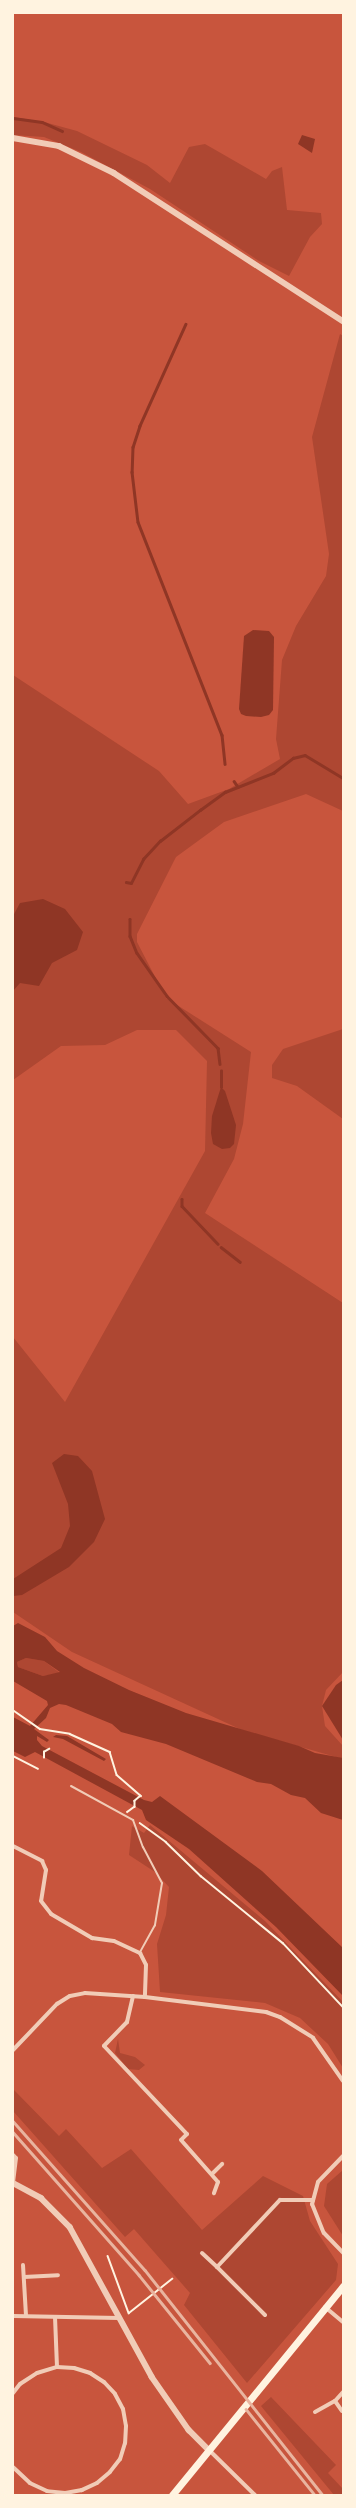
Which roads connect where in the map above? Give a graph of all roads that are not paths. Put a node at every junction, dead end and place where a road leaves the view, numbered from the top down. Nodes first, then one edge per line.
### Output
1 (13, 138) edge
2 (341, 320) edge
3 (71, 1786) dead end
4 (13, 1846) edge
5 (140, 1953) junction
6 (133, 1996) junction
7 (145, 1997) junction
8 (13, 2050) edge
9 (343, 2081) edge
10 (13, 2155) edge
11 (343, 2156) edge
12 (222, 2164) dead end
13 (213, 2173) junction
14 (13, 2183) edge
15 (214, 2193) dead end
16 (313, 2200) junction
17 (202, 2253) dead end
18 (343, 2253) edge
19 (23, 2265) dead end
20 (217, 2267) junction
21 (58, 2275) dead end
22 (24, 2277) junction
23 (343, 2286) edge
24 (325, 2307) junction
25 (265, 2315) dead end
26 (13, 2316) edge
27 (26, 2316) junction
28 (55, 2317) junction
29 (119, 2318) junction
30 (343, 2322) edge
31 (57, 2367) junction
32 (343, 2392) edge
33 (13, 2393) edge
34 (335, 2401) junction
35 (342, 2411) edge
36 (315, 2412) dead end
37 (209, 2450) junction
38 (13, 2467) edge
39 (65, 2494) edge
40 (172, 2495) edge
41 (255, 2495) edge

1 - 2 street
3 - 5 lane
4 - 5 street
5 - 7 street
6 - 7 street
6 - 8 street
6 - 13 street
7 - 9 street
10 - 14 street
11 - 16 street
12 - 13 street
13 - 15 street
14 - 29 street
16 - 18 street
16 - 20 street
17 - 20 street
19 - 22 street
20 - 25 street
21 - 22 street
22 - 27 street
23 - 24 main road
24 - 30 street
24 - 37 main road
26 - 27 street
27 - 28 street
28 - 29 street
28 - 31 street
29 - 37 street
31 - 33 street
31 - 39 street
32 - 34 street
34 - 35 street
34 - 36 street
37 - 40 main road
37 - 41 street
38 - 39 street

